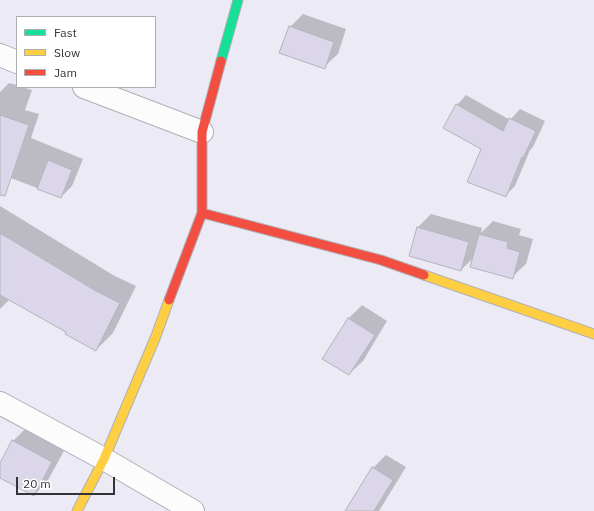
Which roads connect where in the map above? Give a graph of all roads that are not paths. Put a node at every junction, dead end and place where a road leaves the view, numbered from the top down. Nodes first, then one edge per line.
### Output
1 (238, 0) edge
2 (0, 55) edge
3 (16, 62) edge
4 (87, 88) edge
5 (202, 132) junction
6 (202, 213) junction
7 (594, 334) edge
8 (0, 403) edge
9 (104, 459) junction
10 (77, 511) edge
11 (193, 511) edge

1 - 5 street
2 - 3 street
4 - 5 street
5 - 6 street
6 - 7 street
6 - 9 street
8 - 9 street
9 - 10 street
9 - 11 street

